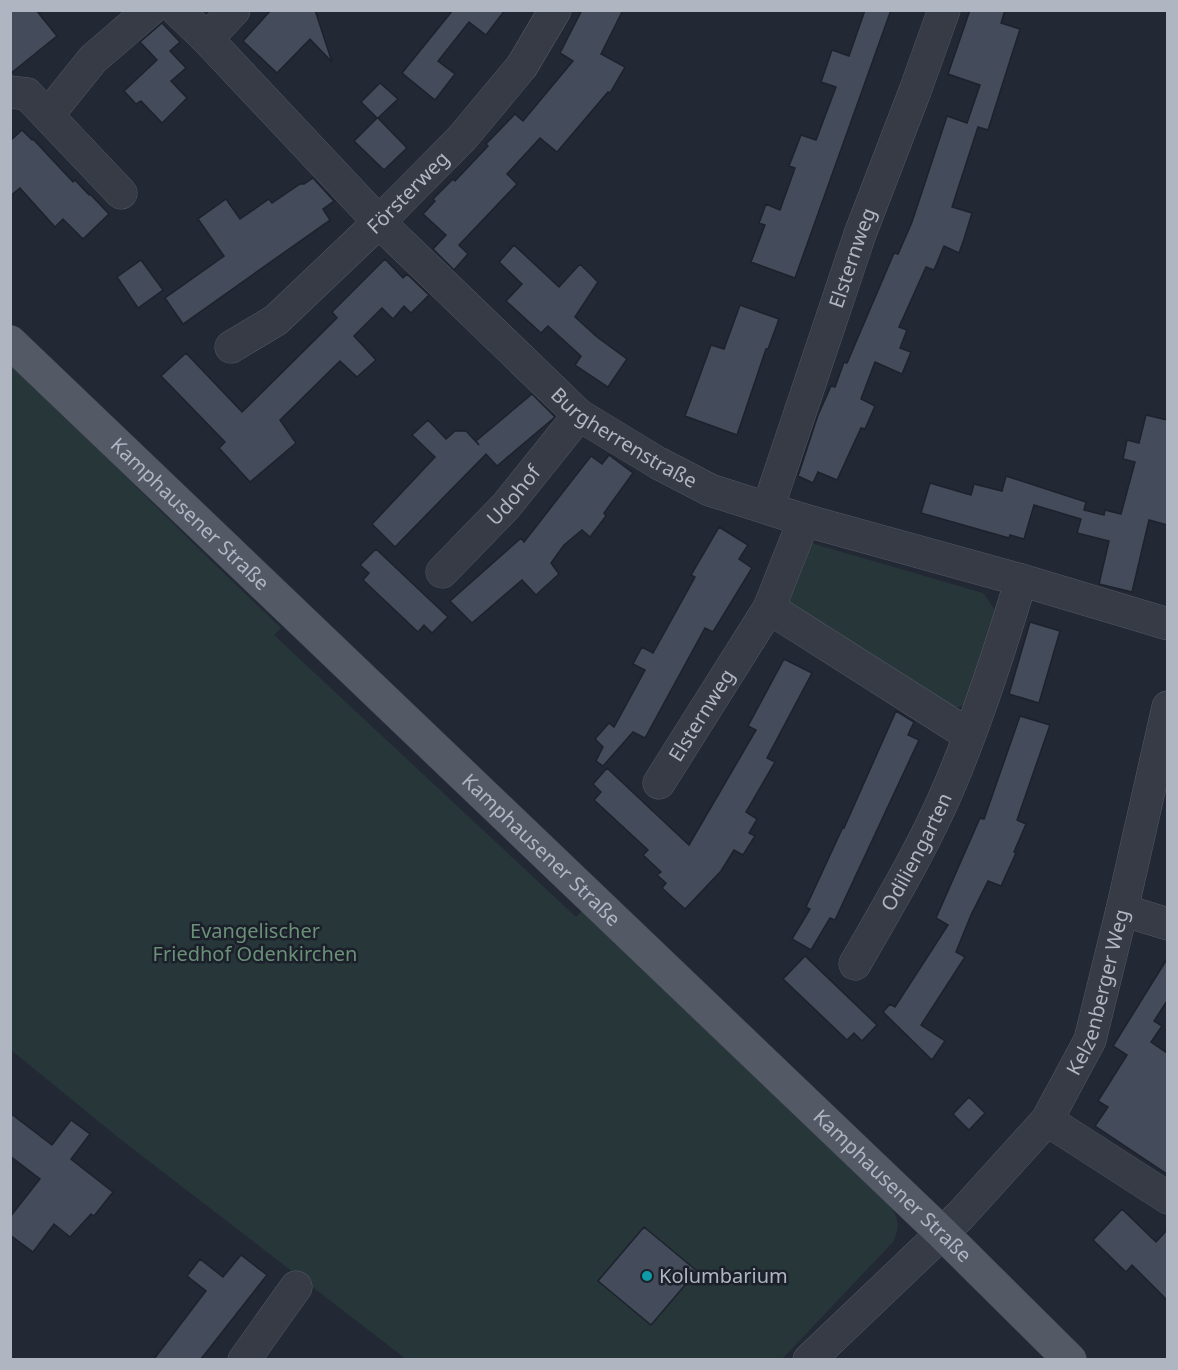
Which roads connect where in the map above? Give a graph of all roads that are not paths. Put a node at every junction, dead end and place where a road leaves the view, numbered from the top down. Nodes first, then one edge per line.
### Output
1 (150, 10) edge
2 (177, 10) edge
3 (234, 10) edge
4 (555, 10) edge
5 (944, 10) edge
6 (207, 39) junction
7 (10, 92) edge
8 (48, 115) junction
9 (121, 193) dead end
10 (378, 222) junction
11 (10, 342) edge
12 (231, 347) dead end
13 (579, 415) junction
14 (768, 508) junction
15 (804, 520) junction
16 (442, 572) dead end
17 (1021, 580) junction
18 (769, 608) junction
19 (1167, 624) edge
20 (1167, 707) edge
21 (969, 735) junction
22 (659, 783) dead end
23 (1122, 910) junction
24 (1167, 924) edge
25 (855, 964) dead end
26 (1047, 1119) junction
27 (1167, 1198) edge
28 (942, 1233) junction
29 (296, 1287) dead end
30 (243, 1359) edge
31 (809, 1359) edge
32 (1070, 1359) edge

1 - 8 street
2 - 6 street, Burgherrenstraße
3 - 6 street
4 - 10 street, Försterweg
5 - 14 street, Elsternweg
6 - 10 street, Burgherrenstraße
7 - 8 street
8 - 9 street
10 - 12 street, Försterweg
10 - 13 street, Burgherrenstraße
11 - 28 main road, Kamphausener Straße
13 - 14 street, Burgherrenstraße
13 - 16 street, Udohof
14 - 15 street, Burgherrenstraße
15 - 17 street, Burgherrenstraße
15 - 18 street, Elsternweg
17 - 19 street, Burgherrenstraße
17 - 21 street, Odiliengarten
18 - 21 street
18 - 22 street, Elsternweg
20 - 23 street, Kelzenberger Weg
21 - 25 street, Odiliengarten
23 - 24 street
23 - 26 street, Kelzenberger Weg
26 - 27 street
26 - 28 street, Kelzenberger Weg
28 - 31 street, Kelzenberger Weg
28 - 32 main road, Kamphausener Straße
29 - 30 street

